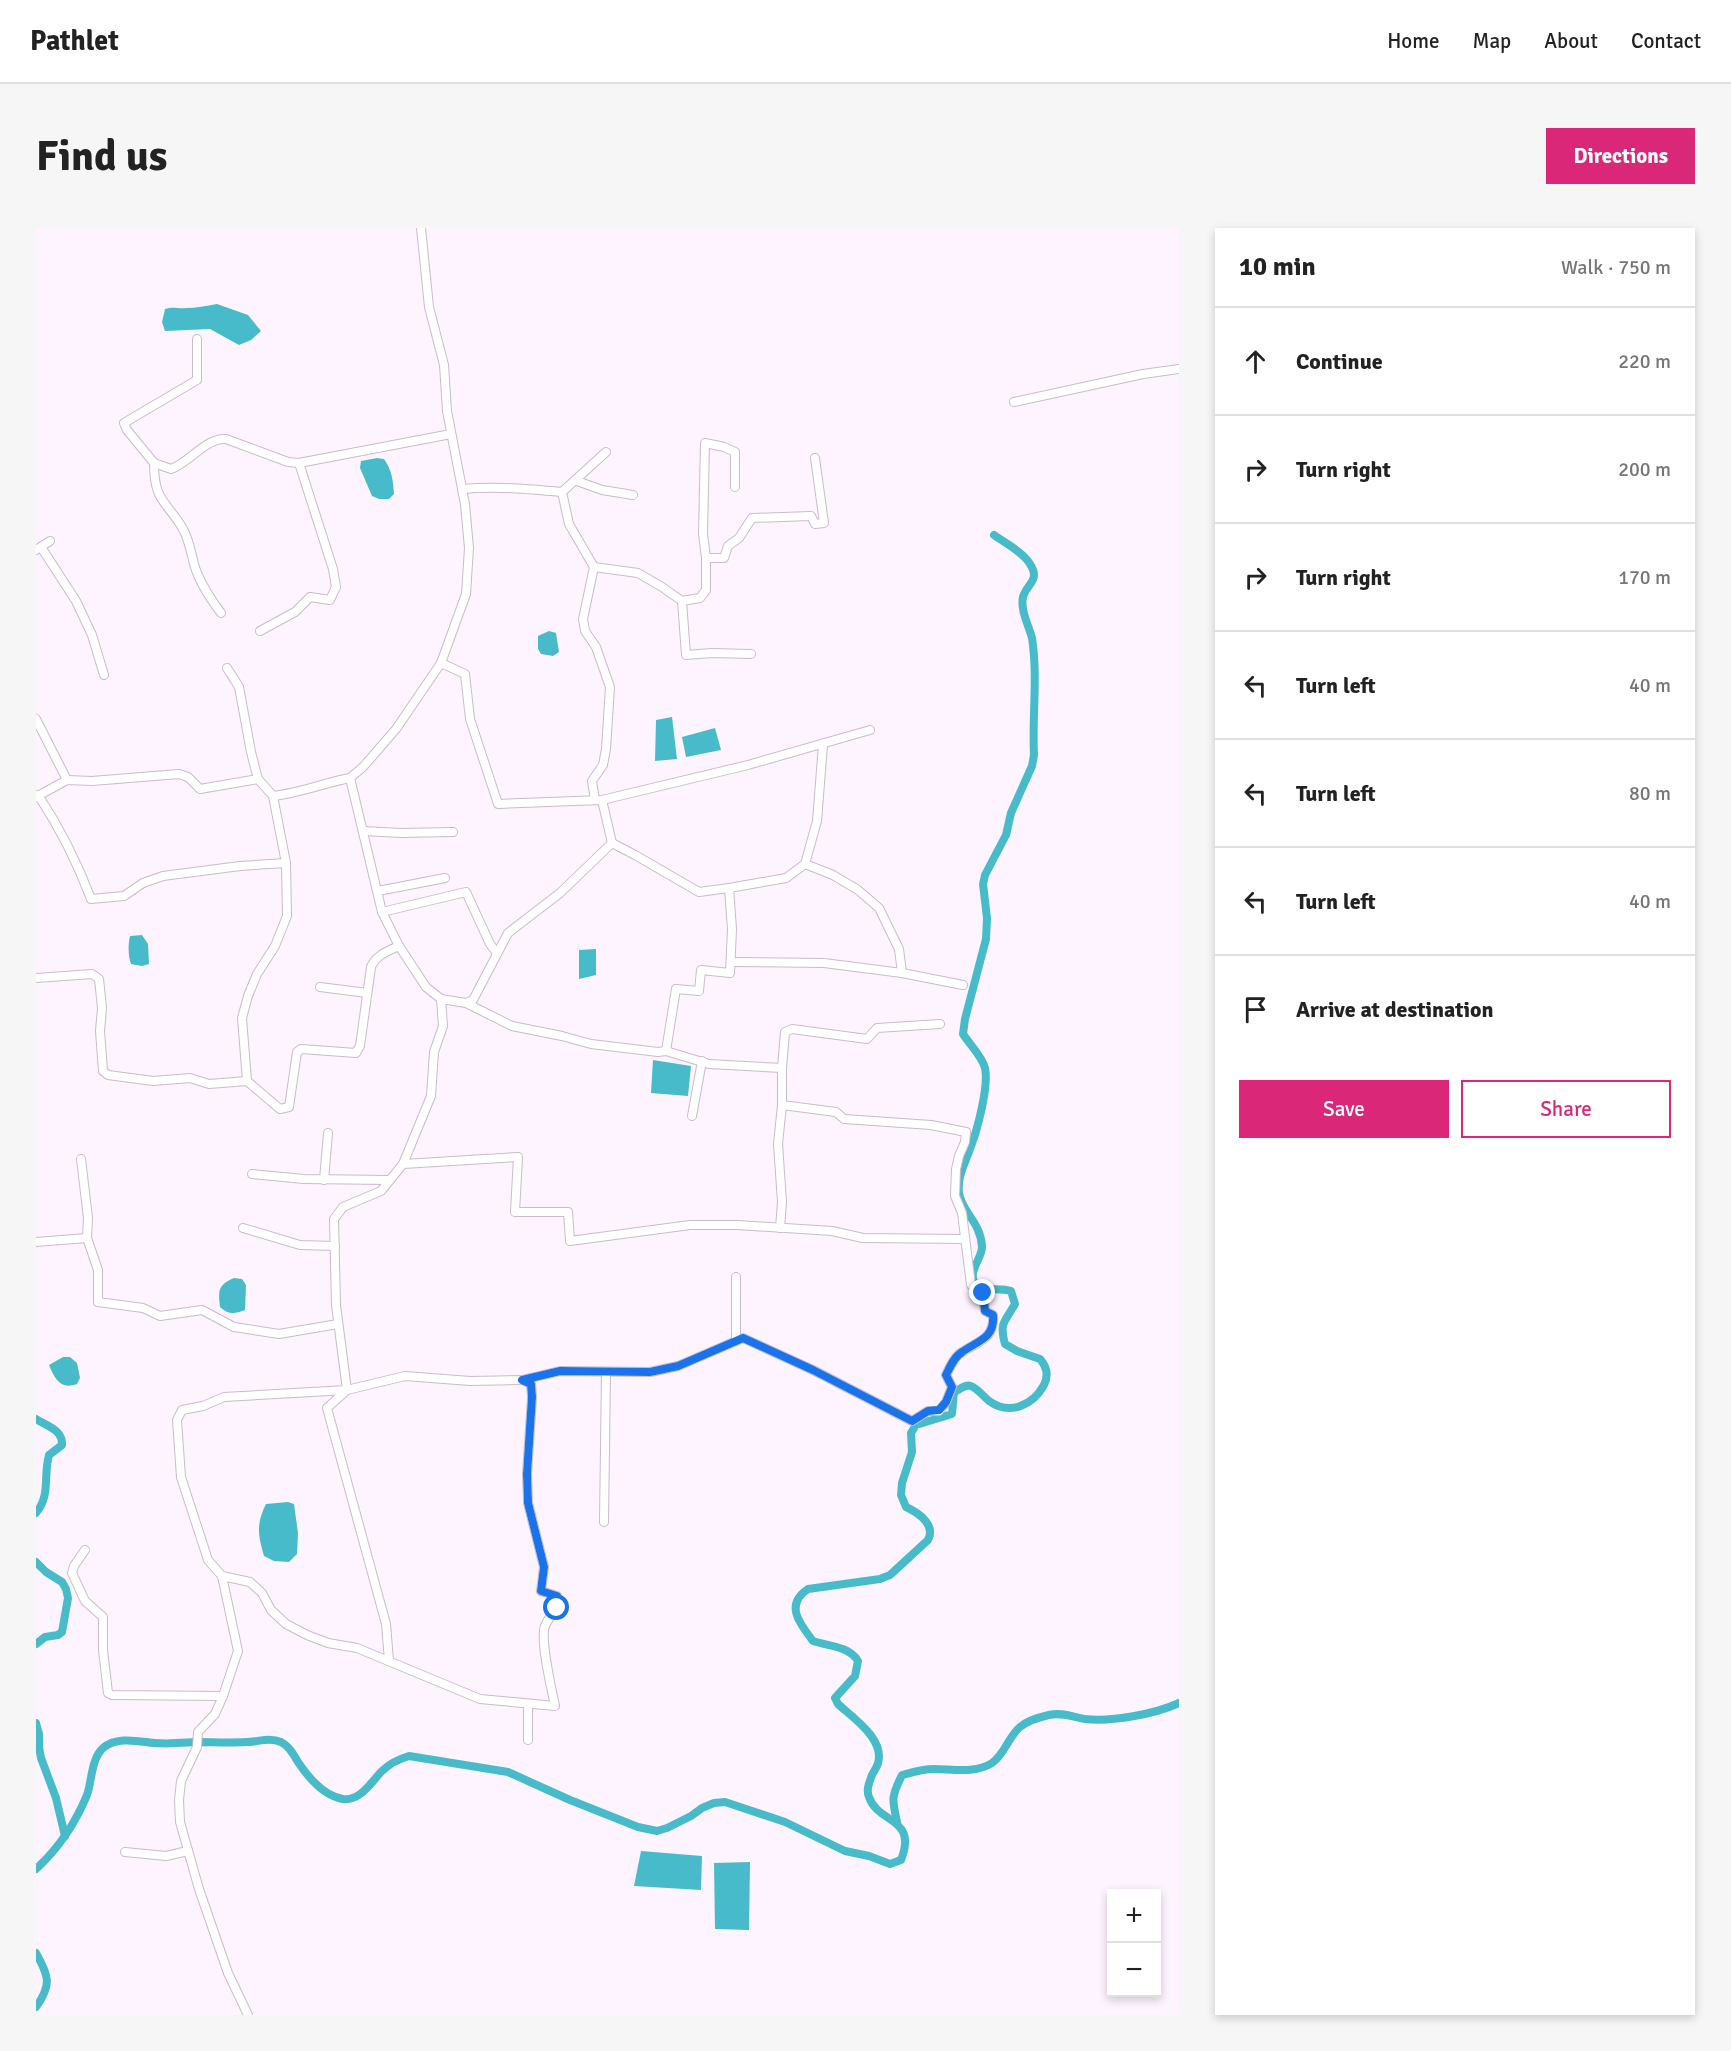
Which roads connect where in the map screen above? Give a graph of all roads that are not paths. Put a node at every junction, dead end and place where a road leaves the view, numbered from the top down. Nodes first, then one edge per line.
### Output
1 (421, 228) edge
2 (197, 339) dead end
3 (1179, 369) edge
4 (1014, 402) dead end
5 (452, 434) junction
6 (606, 452) dead end
7 (815, 458) dead end
8 (154, 463) junction
9 (299, 463) junction
10 (577, 481) junction
11 (735, 487) dead end
12 (462, 489) junction
13 (562, 492) junction
14 (633, 495) dead end
15 (50, 542) dead end
16 (39, 549) edge
17 (706, 558) junction
18 (594, 567) junction
19 (682, 601) junction
20 (221, 613) dead end
21 (260, 631) dead end
22 (751, 654) dead end
23 (441, 663) junction
24 (227, 668) dead end
25 (105, 675) dead end
26 (36, 719) edge
27 (870, 730) dead end
28 (824, 745) junction
29 (350, 778) junction
30 (258, 779) junction
31 (67, 780) junction
32 (37, 796) edge
33 (273, 796) junction
34 (598, 800) junction
35 (363, 831) junction
36 (453, 832) dead end
37 (612, 843) junction
38 (286, 863) junction
39 (805, 864) junction
40 (445, 878) dead end
41 (729, 888) junction
42 (378, 891) junction
43 (382, 912) junction
44 (399, 946) junction
45 (497, 953) junction
46 (732, 962) junction
47 (902, 973) junction
48 (36, 978) edge
49 (963, 985) dead end
50 (320, 987) dead end
51 (368, 993) junction
52 (441, 999) junction
53 (466, 1003) junction
54 (940, 1024) dead end
55 (666, 1051) junction
56 (702, 1061) junction
57 (782, 1068) junction
58 (247, 1081) junction
59 (782, 1105) junction
60 (692, 1116) dead end
61 (327, 1133) dead end
62 (81, 1159) dead end
63 (403, 1164) junction
64 (252, 1174) dead end
65 (324, 1180) junction
66 (390, 1180) junction
67 (243, 1228) dead end
68 (780, 1228) junction
69 (87, 1238) junction
70 (964, 1239) junction
71 (36, 1242) edge
72 (335, 1246) junction
73 (736, 1277) dead end
74 (338, 1324) junction
75 (736, 1340) junction
76 (606, 1372) junction
77 (522, 1380) junction
78 (347, 1390) junction
79 (604, 1522) dead end
80 (85, 1550) dead end
81 (222, 1576) junction
82 (389, 1661) junction
83 (223, 1696) junction
84 (528, 1704) junction
85 (528, 1740) dead end
86 (188, 1851) junction
87 (125, 1852) dead end
88 (248, 2015) edge

1 - 5 street
2 - 8 street
3 - 4 street
5 - 9 street
5 - 12 street
6 - 10 street
7 - 17 street
8 - 9 street
8 - 20 street
9 - 21 street
10 - 13 street
10 - 14 street
11 - 17 street
12 - 13 street
12 - 23 street
13 - 18 street
15 - 16 street
16 - 25 street
17 - 19 street
18 - 19 street
18 - 34 street
19 - 22 street
23 - 29 street
23 - 34 street
24 - 30 street
26 - 31 street
27 - 28 street
28 - 34 street
28 - 39 street
29 - 33 street
29 - 35 street
30 - 31 street
30 - 33 street
31 - 32 street
32 - 38 street
33 - 38 street
34 - 37 street
35 - 36 street
35 - 42 street
37 - 41 street
37 - 45 street
38 - 58 street
39 - 41 street
39 - 47 street
40 - 42 street
41 - 46 street
42 - 43 street
43 - 44 street
43 - 45 street
44 - 51 street
44 - 52 street
45 - 53 street
46 - 47 street
46 - 55 street
47 - 49 street
48 - 58 street
50 - 51 street
51 - 58 street
52 - 53 street
52 - 63 street
53 - 55 street
54 - 57 street
55 - 56 street
56 - 57 street
56 - 60 street
57 - 59 street
59 - 68 street
59 - 70 street
61 - 65 street
62 - 69 street
63 - 66 street
63 - 68 street
64 - 65 street
65 - 66 street
66 - 72 street
67 - 72 street
68 - 70 street
69 - 71 street
69 - 74 street
70 - 75 street
72 - 74 street
73 - 75 street
74 - 78 street
75 - 76 street
76 - 77 street
76 - 79 street
77 - 78 street
77 - 84 street
78 - 81 street
78 - 82 street
80 - 83 street
81 - 82 street
81 - 83 street
82 - 84 street
83 - 86 street
84 - 85 street
86 - 87 street
86 - 88 street

